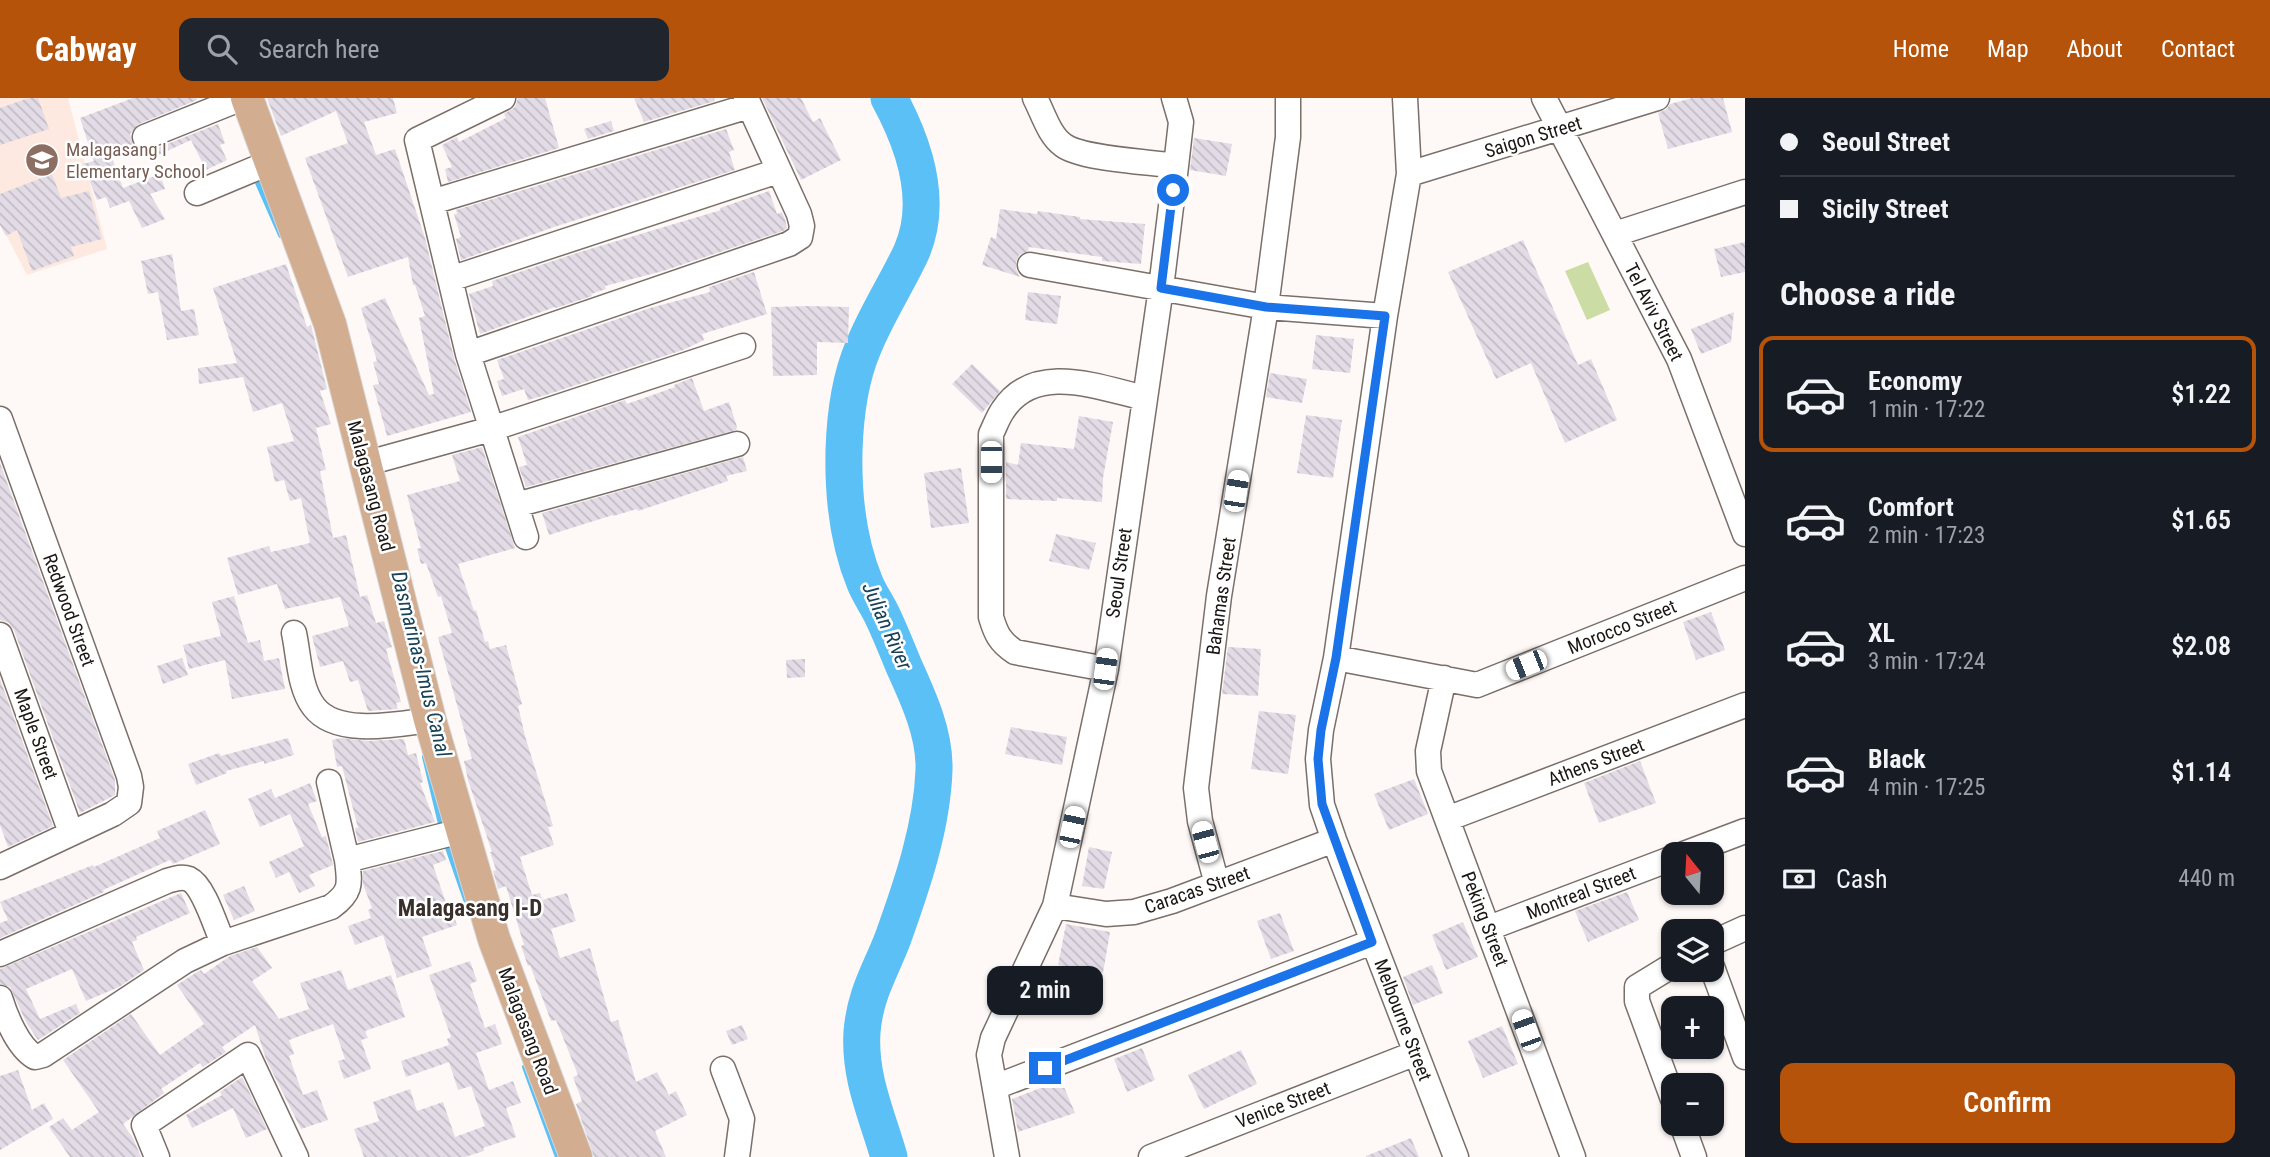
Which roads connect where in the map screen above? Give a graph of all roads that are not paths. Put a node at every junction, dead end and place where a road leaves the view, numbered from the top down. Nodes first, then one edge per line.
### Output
1 (244, 98) edge
2 (503, 98) edge
3 (1035, 98) edge
4 (1174, 98) edge
5 (1288, 98) edge
6 (1405, 98) edge
7 (1544, 98) edge
8 (1657, 98) edge
9 (748, 102) edge
10 (1559, 130) junction
11 (145, 137) dead end
12 (271, 162) junction
13 (1176, 166) junction
14 (778, 171) junction
15 (1409, 174) junction
16 (1745, 192) edge
17 (197, 193) dead end
18 (432, 202) junction
19 (1615, 234) junction
20 (1030, 265) dead end
21 (450, 279) junction
22 (1161, 288) junction
23 (1266, 307) junction
24 (1385, 316) junction
25 (743, 346) dead end
26 (468, 354) junction
27 (1145, 398) junction
28 (0, 419) edge
29 (491, 429) junction
30 (737, 444) dead end
31 (364, 464) junction
32 (516, 505) junction
33 (1745, 534) edge
34 (526, 537) dead end
35 (1745, 578) edge
36 (294, 633) dead end
37 (0, 635) edge
38 (1336, 658) junction
39 (1105, 669) junction
40 (1444, 678) junction
41 (1745, 705) edge
42 (430, 720) junction
43 (329, 782) dead end
44 (1447, 819) junction
45 (460, 831) junction
46 (1745, 831) edge
47 (71, 833) junction
48 (1334, 840) junction
49 (1716, 842) edge
50 (2, 860) edge
51 (347, 860) junction
52 (1661, 863) edge
53 (1217, 884) junction
54 (1055, 906) junction
55 (1489, 928) junction
56 (1745, 928) edge
57 (1724, 938) edge
58 (1372, 942) junction
59 (223, 943) junction
60 (0, 954) edge
61 (1661, 972) edge
62 (1718, 982) edge
63 (0, 999) edge
64 (1416, 1053) junction
65 (1745, 1057) edge
66 (723, 1069) dead end
67 (1663, 1073) edge
68 (995, 1087) junction
69 (1687, 1136) edge
70 (157, 1157) edge
71 (296, 1157) edge
72 (576, 1157) edge
73 (737, 1157) edge
74 (1007, 1157) edge
75 (1150, 1157) edge
76 (1456, 1157) edge
77 (1573, 1157) edge
78 (1695, 1157) edge

1 - 11 street
1 - 12 main road, Malagasang Road
2 - 18 street
3 - 13 street
4 - 13 street, Seoul Street
5 - 23 street, Bahamas Street
6 - 15 street, Melbourne Street
7 - 10 street, Tel Aviv Street
8 - 10 street, Saigon Street
9 - 14 street
9 - 18 street
10 - 15 street, Saigon Street
10 - 19 street, Tel Aviv Street
12 - 17 street
12 - 31 main road, Malagasang Road
13 - 22 street, Seoul Street
14 - 21 street
14 - 26 street
15 - 24 street, Melbourne Street
16 - 19 street
18 - 21 street
19 - 33 street, Tel Aviv Street
20 - 22 street
21 - 26 street
22 - 23 street
22 - 27 street, Seoul Street
23 - 24 street
23 - 53 street, Bahamas Street
24 - 38 street, Melbourne Street
25 - 29 street
26 - 29 street
27 - 39 street, Seoul Street
27 - 39 street
28 - 47 street, Redwood Street
29 - 31 street
29 - 32 street
30 - 32 street
31 - 42 main road, Malagasang Road
32 - 34 street
35 - 40 street, Morocco Street
36 - 42 street
37 - 47 street, Maple Street
38 - 40 street, Morocco Street
38 - 48 street, Melbourne Street
39 - 54 street, Seoul Street
40 - 44 street, Peking Street
41 - 44 street, Athens Street
42 - 45 main road, Malagasang Road
43 - 51 street
44 - 55 street, Peking Street
45 - 51 street
45 - 72 main road, Malagasang Road
46 - 49 street
47 - 50 street
48 - 53 street, Caracas Street
48 - 58 street, Melbourne Street
51 - 59 street
52 - 55 street, Montreal Street
53 - 54 street, Caracas Street
54 - 68 street, Seoul Street
55 - 77 street, Peking Street
56 - 57 street
58 - 64 street, Melbourne Street
58 - 68 street
59 - 60 street
59 - 63 street
61 - 67 street
62 - 65 street
64 - 75 street, Venice Street
64 - 76 street, Melbourne Street
66 - 73 street
68 - 74 street, Seoul Street
69 - 78 street
70 - 71 street

